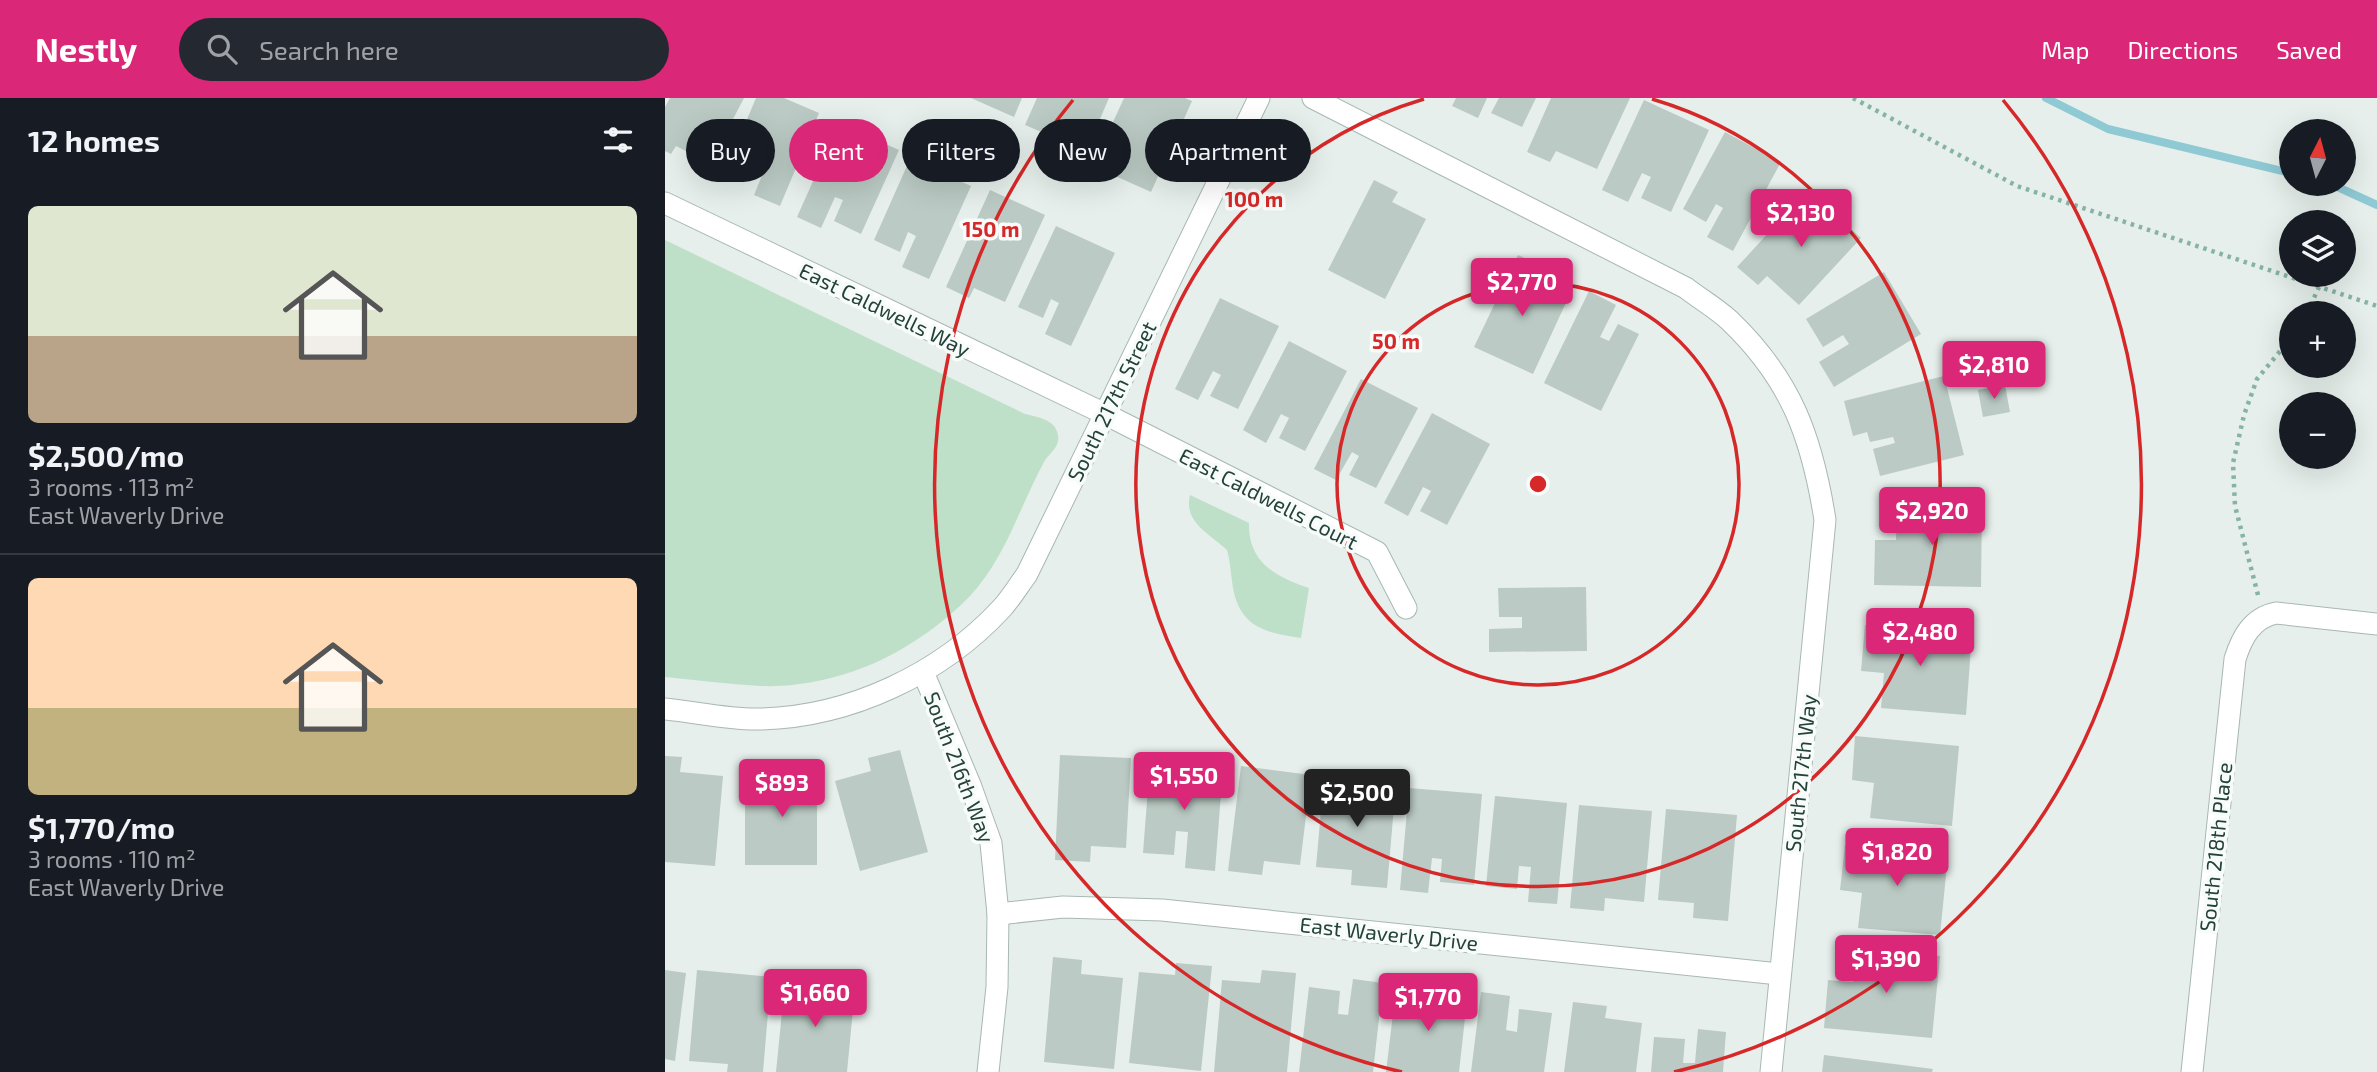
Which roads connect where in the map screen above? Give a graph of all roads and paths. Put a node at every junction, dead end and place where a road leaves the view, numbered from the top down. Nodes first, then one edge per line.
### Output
1 (1259, 98) edge
2 (1313, 98) edge
3 (1853, 98) edge
4 (665, 203) edge
5 (2279, 274) edge
6 (2319, 287) joint
7 (2313, 301) edge
8 (2377, 306) edge
9 (2279, 352) edge
10 (1105, 414) junction
11 (1406, 608) dead end
12 (2258, 620) junction
13 (2377, 624) edge
14 (923, 672) junction
15 (665, 709) edge
16 (998, 914) junction
17 (1779, 974) junction
18 (988, 1072) edge
19 (1771, 1072) edge
20 (2192, 1072) edge

1 - 10 street, South 217th Street
2 - 17 street, South 217th Way
3 - 5 path
4 - 10 street, East Caldwells Way
6 - 7 path
6 - 8 path
9 - 12 path
10 - 11 street, East Caldwells Court
10 - 14 street, South 217th Street
12 - 13 street
12 - 20 street, South 218th Place
14 - 15 street
14 - 16 street, South 216th Way
16 - 17 street, East Waverly Drive
16 - 18 street, South 216th Way
17 - 19 street, South 217th Way

